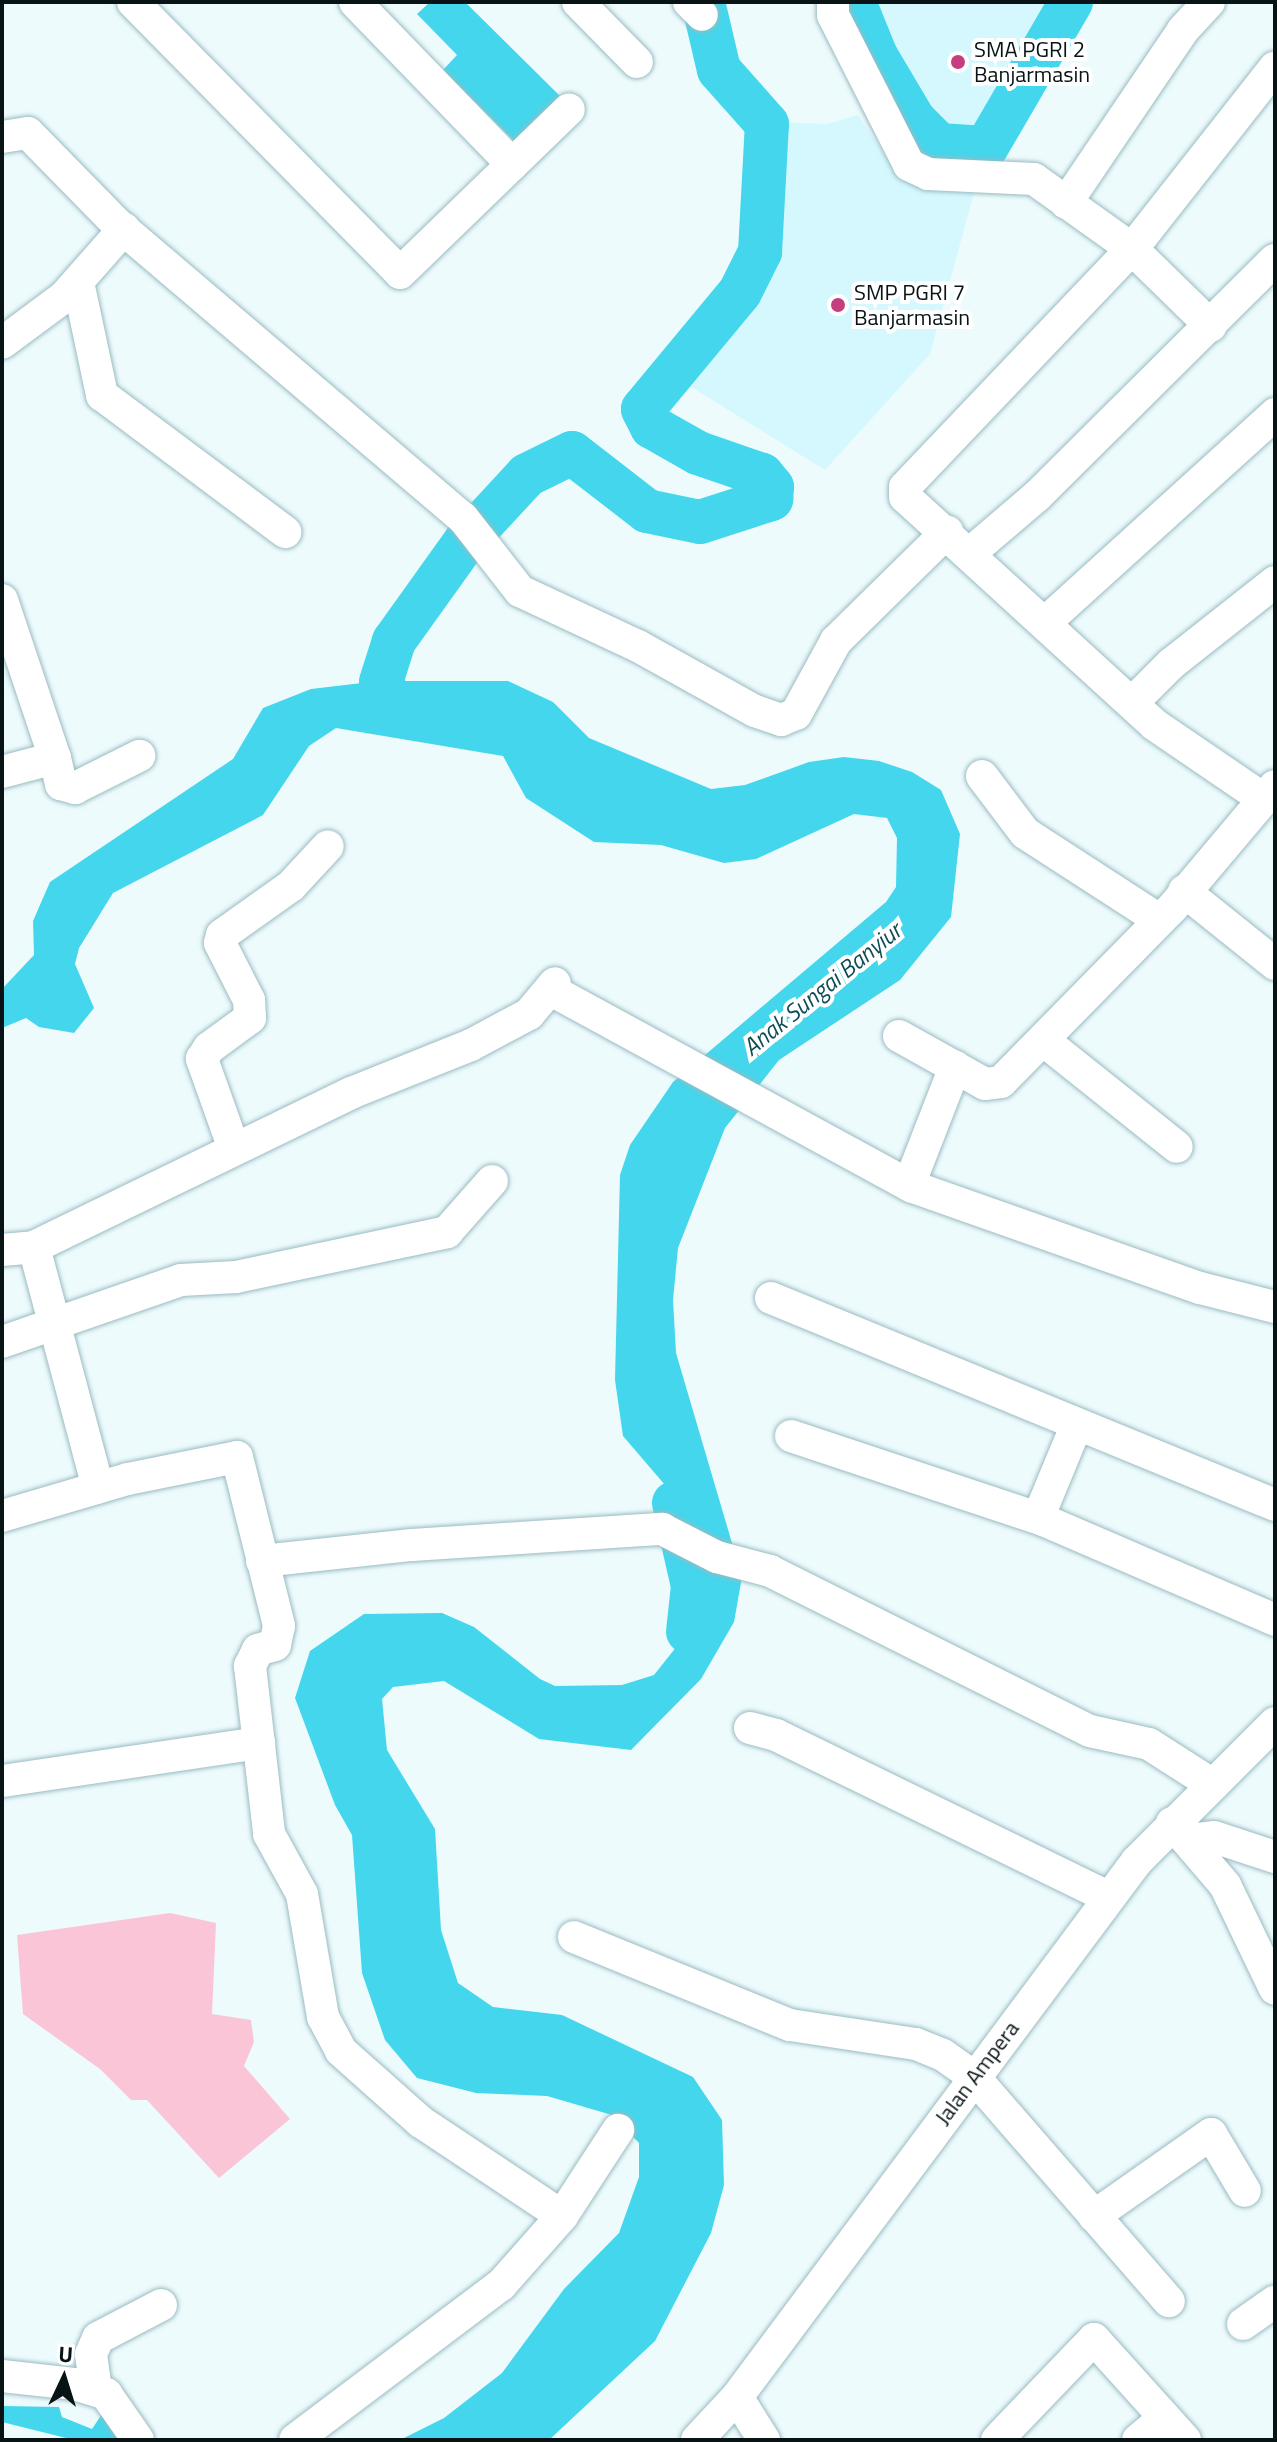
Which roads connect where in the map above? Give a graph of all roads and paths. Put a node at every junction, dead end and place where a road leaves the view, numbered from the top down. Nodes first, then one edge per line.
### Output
1 (133, 2) edge
2 (355, 2) edge
3 (578, 2) edge
4 (1209, 2) edge
5 (832, 4) edge
6 (637, 62) dead end
7 (1275, 67) edge
8 (569, 109) dead end
9 (2, 137) edge
10 (512, 164) junction
11 (1066, 203) junction
12 (124, 229) junction
13 (1132, 249) junction
14 (1275, 260) edge
15 (78, 282) junction
16 (1211, 326) junction
17 (2, 343) edge
18 (1275, 414) edge
19 (285, 532) dead end
20 (958, 543) junction
21 (1275, 582) edge
22 (2, 600) edge
23 (1047, 621) junction
24 (1132, 703) junction
25 (139, 756) dead end
26 (55, 758) junction
27 (2, 772) edge
28 (982, 776) dead end
29 (1267, 802) edge
30 (328, 846) dead end
31 (1184, 891) junction
32 (1158, 919) junction
33 (1275, 964) edge
34 (899, 1036) dead end
35 (1043, 1040) junction
36 (955, 1067) junction
37 (1177, 1147) dead end
38 (234, 1149) junction
39 (492, 1181) dead end
40 (909, 1185) junction
41 (34, 1247) junction
42 (2, 1250) edge
43 (771, 1298) dead end
44 (1275, 1307) edge
45 (55, 1325) junction
46 (2, 1342) edge
47 (1077, 1424) junction
48 (791, 1436) dead end
49 (98, 1488) junction
50 (1275, 1505) edge
51 (2, 1516) edge
52 (1043, 1520) junction
53 (262, 1561) junction
54 (1275, 1620) edge
55 (1275, 1723) edge
56 (750, 1728) dead end
57 (259, 1743) junction
58 (2, 1781) edge
59 (1213, 1785) junction
60 (1179, 1832) junction
61 (1275, 1857) edge
62 (1108, 1897) junction
63 (574, 1937) dead end
64 (1275, 1989) edge
65 (974, 2077) junction
66 (618, 2130) dead end
67 (1245, 2191) dead end
68 (562, 2216) junction
69 (1094, 2216) junction
70 (1169, 2301) dead end
71 (1275, 2302) edge
72 (161, 2305) dead end
73 (1243, 2324) dead end
74 (2, 2376) edge
75 (96, 2390) junction
76 (737, 2397) junction
77 (1175, 2429) edge
78 (138, 2440) edge
79 (295, 2440) edge
80 (697, 2440) edge
81 (764, 2440) edge
82 (997, 2440) edge
83 (1138, 2440) edge

1 - 10 street
2 - 10 street
3 - 6 street
4 - 11 street
5 - 11 street
7 - 13 street
8 - 10 street
9 - 12 street
11 - 13 street
12 - 15 street
12 - 20 street
13 - 16 street
13 - 20 street
14 - 16 street
15 - 17 street
15 - 19 street
16 - 20 street
18 - 23 street
20 - 23 street
21 - 24 street
22 - 26 street
23 - 24 street
24 - 29 street
25 - 26 street
26 - 27 street
28 - 32 street
29 - 31 street
30 - 38 street
31 - 32 street
31 - 33 street
32 - 35 street
34 - 36 street
35 - 36 street
35 - 37 street
36 - 40 street
38 - 40 street
38 - 41 street
39 - 45 street
40 - 44 street
41 - 42 street
41 - 45 street
43 - 47 street
45 - 46 street
45 - 49 street
47 - 50 street
47 - 52 street
48 - 52 street
49 - 51 street
49 - 53 street
52 - 54 street
53 - 57 street
53 - 59 street
55 - 59 street, Jalan Ampera
56 - 62 street
57 - 58 street
57 - 68 street
59 - 60 street, Jalan Ampera
60 - 61 street
60 - 62 street, Jalan Ampera
60 - 64 street
62 - 65 street, Jalan Ampera
63 - 65 street
65 - 69 street
65 - 76 street, Jalan Ampera
66 - 68 street
67 - 69 street
68 - 79 street
69 - 70 street
71 - 73 street
72 - 75 street
74 - 75 street
75 - 78 street
76 - 80 street, Jalan Ampera
76 - 81 street
77 - 82 street
77 - 83 street

